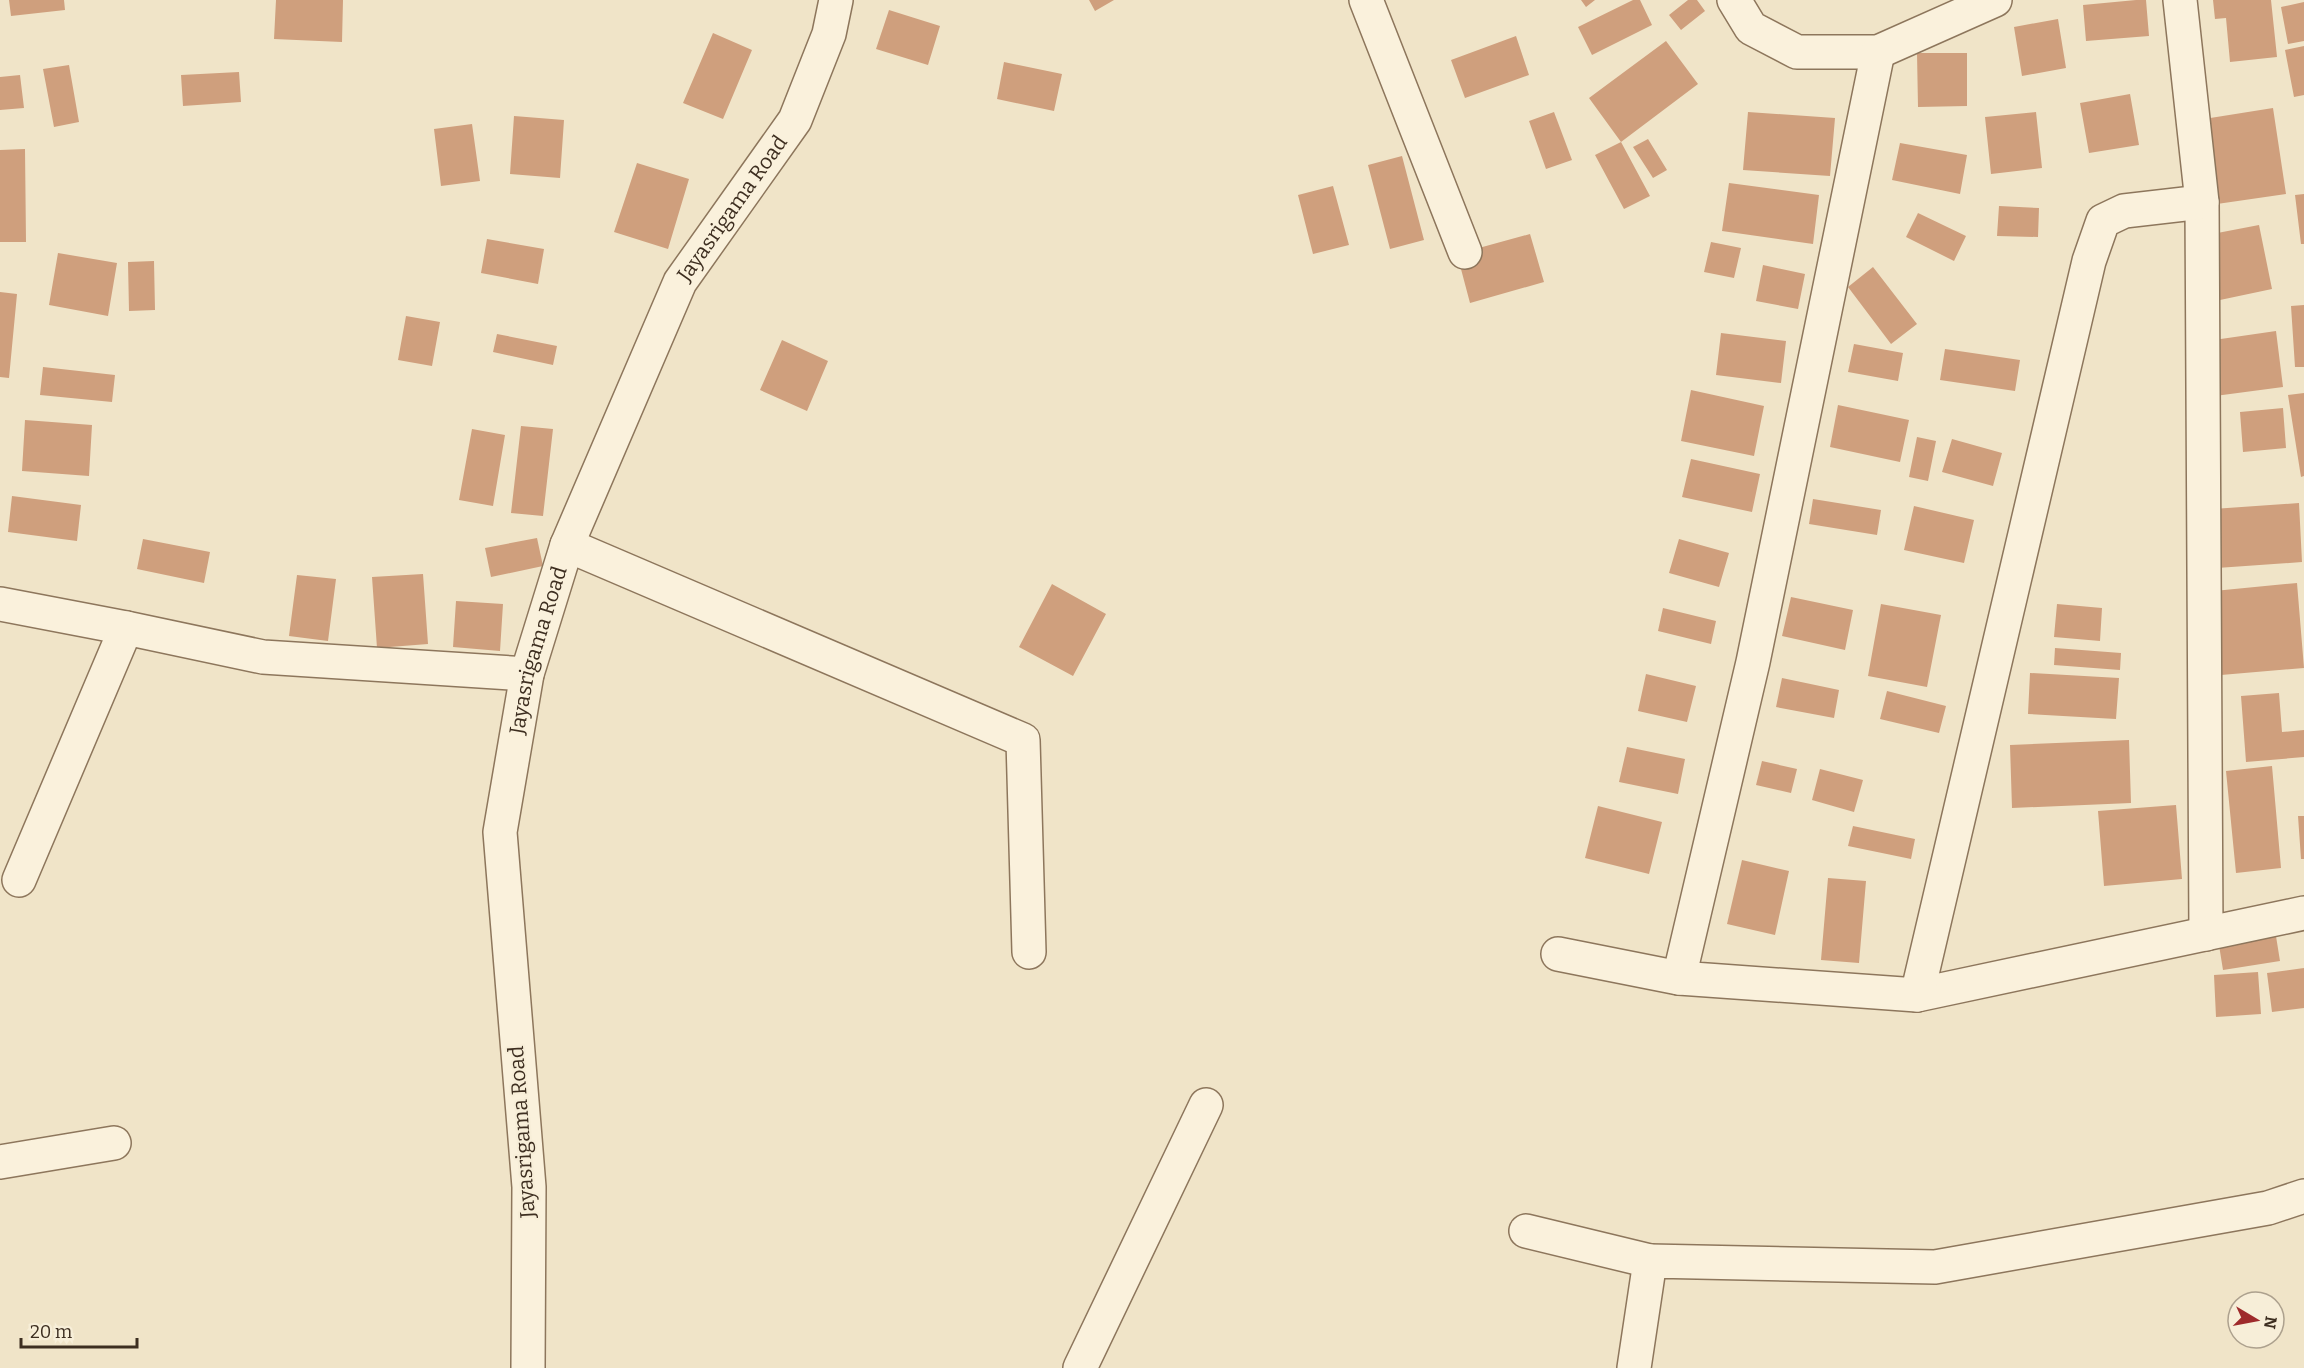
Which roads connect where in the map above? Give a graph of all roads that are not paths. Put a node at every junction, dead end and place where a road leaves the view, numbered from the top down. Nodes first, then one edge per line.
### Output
1 (836, 0) edge
2 (1366, 0) edge
3 (1734, 0) edge
4 (1995, 0) edge
5 (2180, 0) edge
6 (1878, 52) junction
7 (2202, 202) junction
8 (1465, 252) dead end
9 (567, 545) junction
10 (0, 604) edge
11 (126, 628) junction
12 (527, 674) junction
13 (19, 880) dead end
14 (2304, 913) edge
15 (2206, 934) junction
16 (1029, 952) dead end
17 (1558, 954) dead end
18 (1679, 978) junction
19 (1917, 995) junction
20 (1206, 1105) dead end
21 (114, 1143) dead end
22 (0, 1162) edge
23 (2304, 1196) edge
24 (1526, 1231) dead end
25 (1650, 1261) junction
26 (528, 1368) edge
27 (1080, 1368) edge
28 (1634, 1368) edge

1 - 9 street, Jayasrigama Road
2 - 8 street
3 - 6 street
4 - 6 street
5 - 7 street
6 - 18 street
7 - 15 street
7 - 19 street
9 - 12 street, Jayasrigama Road
9 - 16 street
10 - 11 street
11 - 12 street
11 - 13 street
12 - 26 street, Jayasrigama Road
14 - 15 street
15 - 19 street
17 - 18 street
18 - 19 street
20 - 27 street
21 - 22 street
23 - 25 street
24 - 25 street
25 - 28 street

